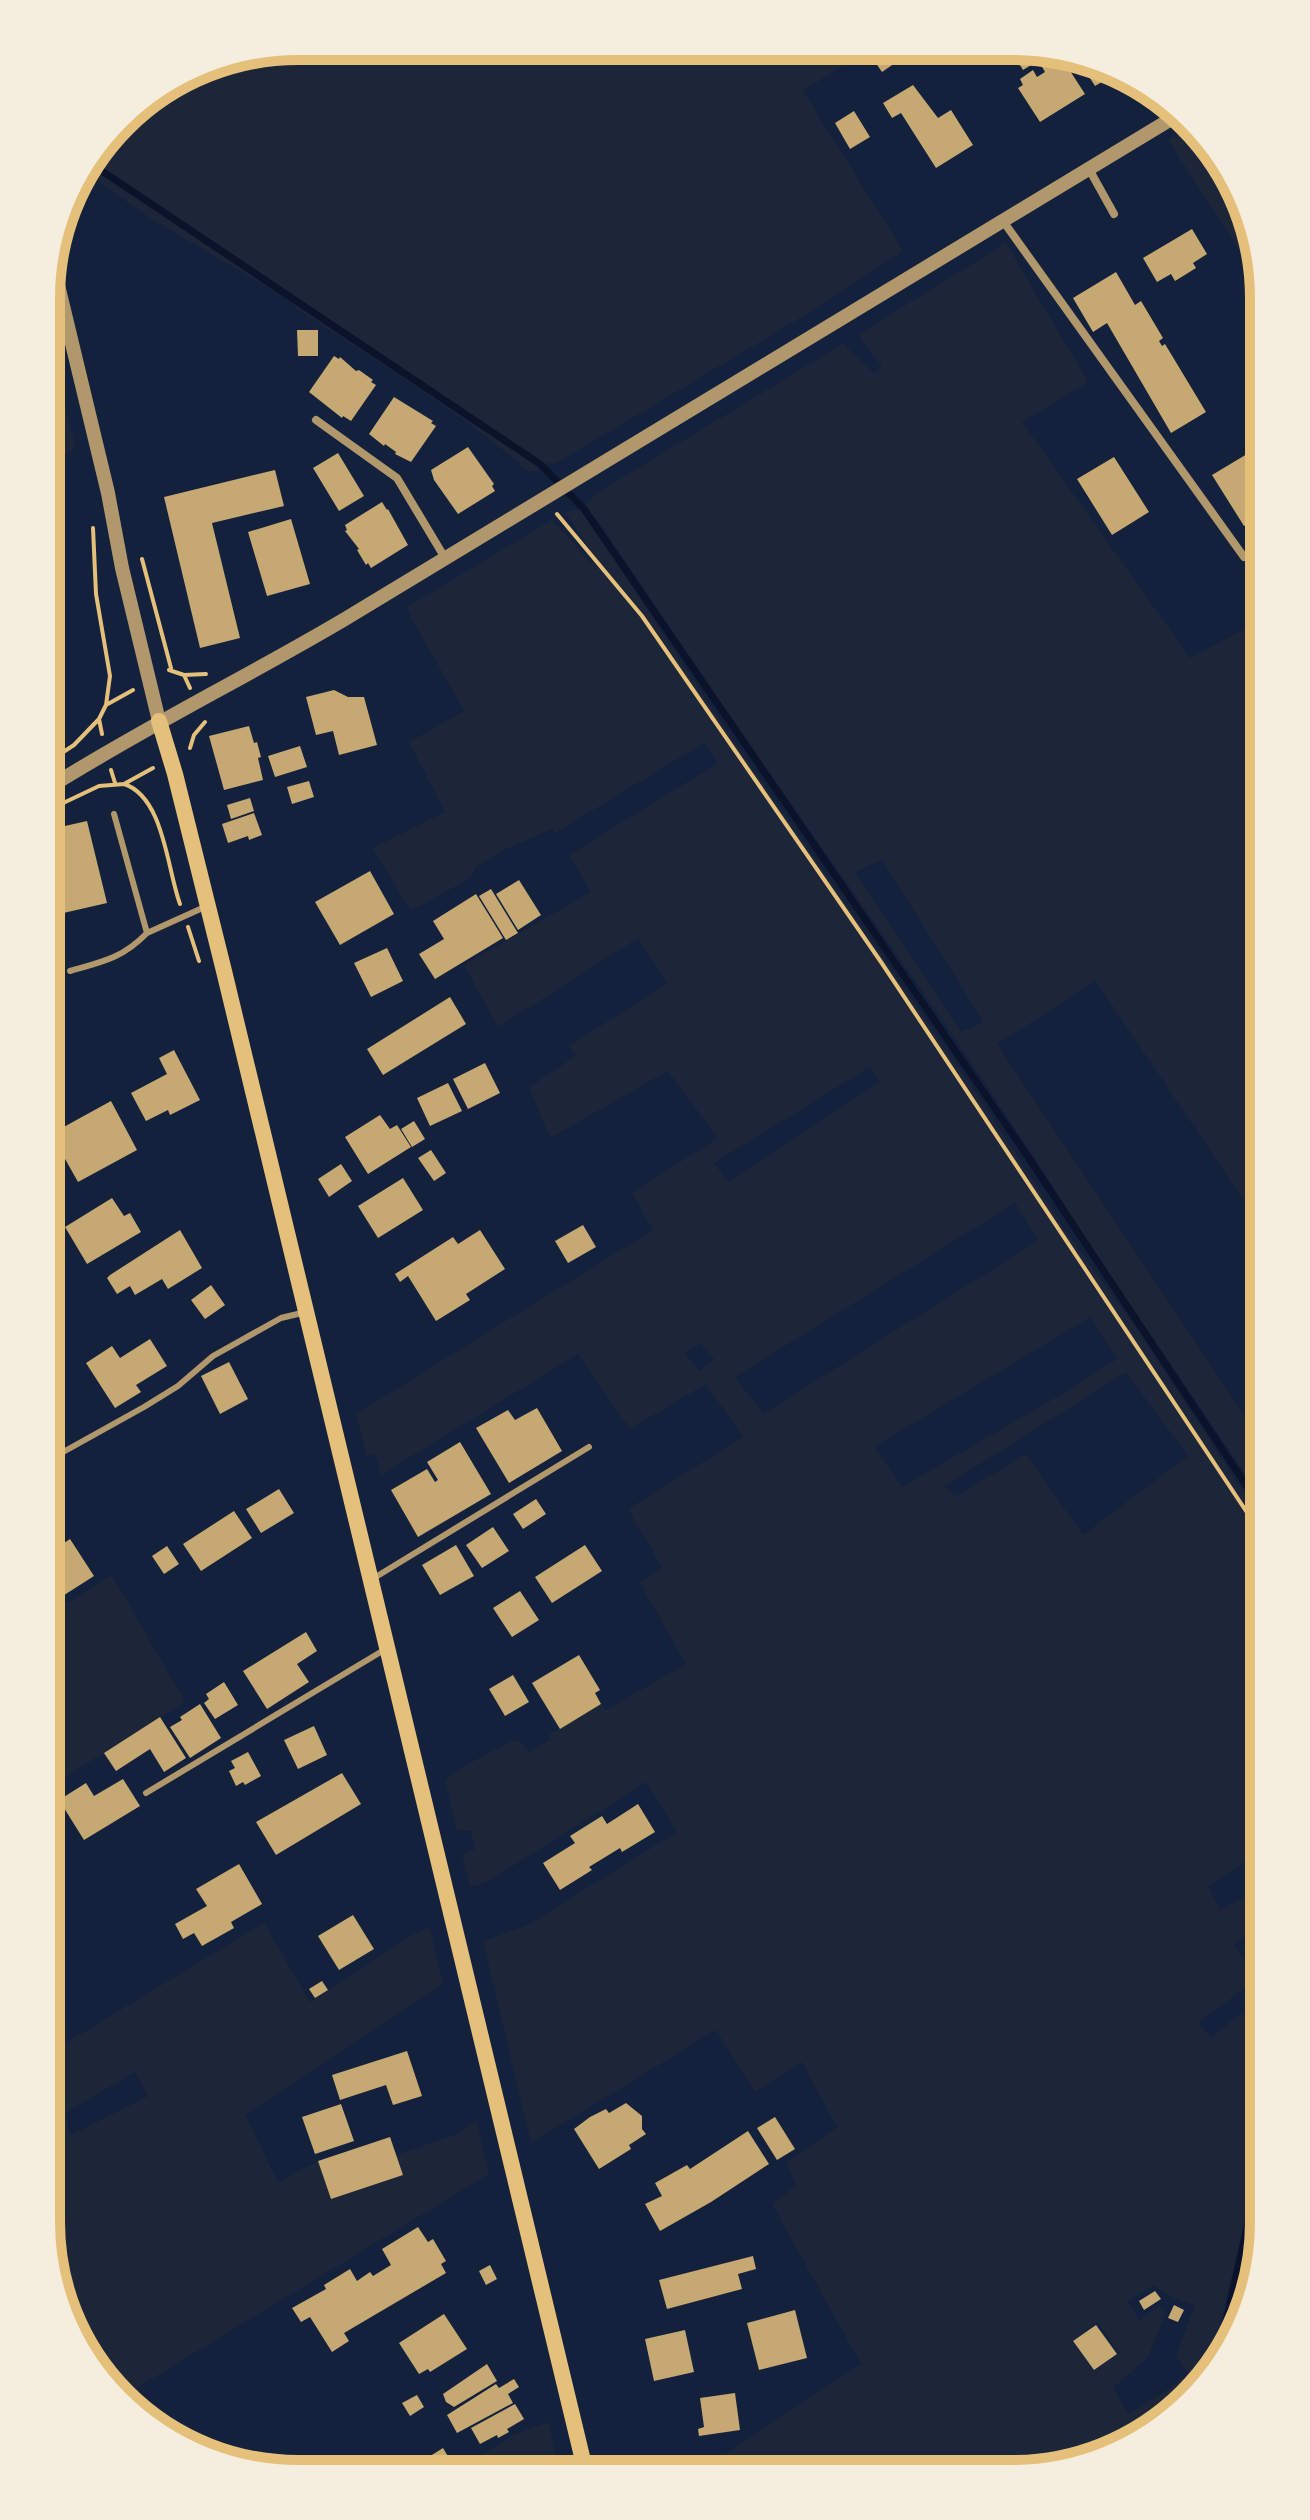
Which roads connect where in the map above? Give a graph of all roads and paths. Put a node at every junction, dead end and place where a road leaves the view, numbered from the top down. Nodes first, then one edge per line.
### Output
1 (1170, 120) edge
2 (1089, 169) junction
3 (1114, 214) dead end
4 (1003, 221) junction
5 (60, 294) edge
6 (316, 420) dead end
7 (556, 513) dead end
8 (93, 524) dead end
9 (1244, 557) dead end
10 (445, 558) junction
11 (166, 671) dead end
12 (188, 682) dead end
13 (119, 698) dead end
14 (106, 705) junction
15 (99, 719) junction
16 (159, 721) junction
17 (202, 723) dead end
18 (101, 730) dead end
19 (189, 747) dead end
20 (60, 754) edge
21 (113, 774) dead end
22 (134, 778) dead end
23 (60, 781) edge
24 (115, 783) junction
25 (60, 806) edge
26 (114, 814) dead end
27 (207, 906) junction
28 (147, 933) junction
29 (70, 971) dead end
30 (306, 1312) junction
31 (589, 1447) dead end
32 (60, 1454) edge
33 (1249, 1516) edge
34 (371, 1579) junction
35 (387, 1648) junction
36 (146, 1793) dead end
37 (583, 2460) edge

1 - 2 street
2 - 3 street
2 - 4 street
4 - 9 street
4 - 10 street
5 - 16 street
6 - 10 street
7 - 33 path
8 - 14 path
10 - 16 street
11 - 12 path
13 - 14 path
14 - 15 path
15 - 18 path
15 - 20 path
16 - 23 street
16 - 27 main road
17 - 19 path
21 - 24 path
22 - 24 path
24 - 25 path
26 - 28 lane
27 - 28 lane
27 - 30 main road
28 - 29 lane
30 - 32 lane
30 - 34 main road
31 - 34 lane
34 - 35 main road
35 - 36 lane
35 - 37 main road

